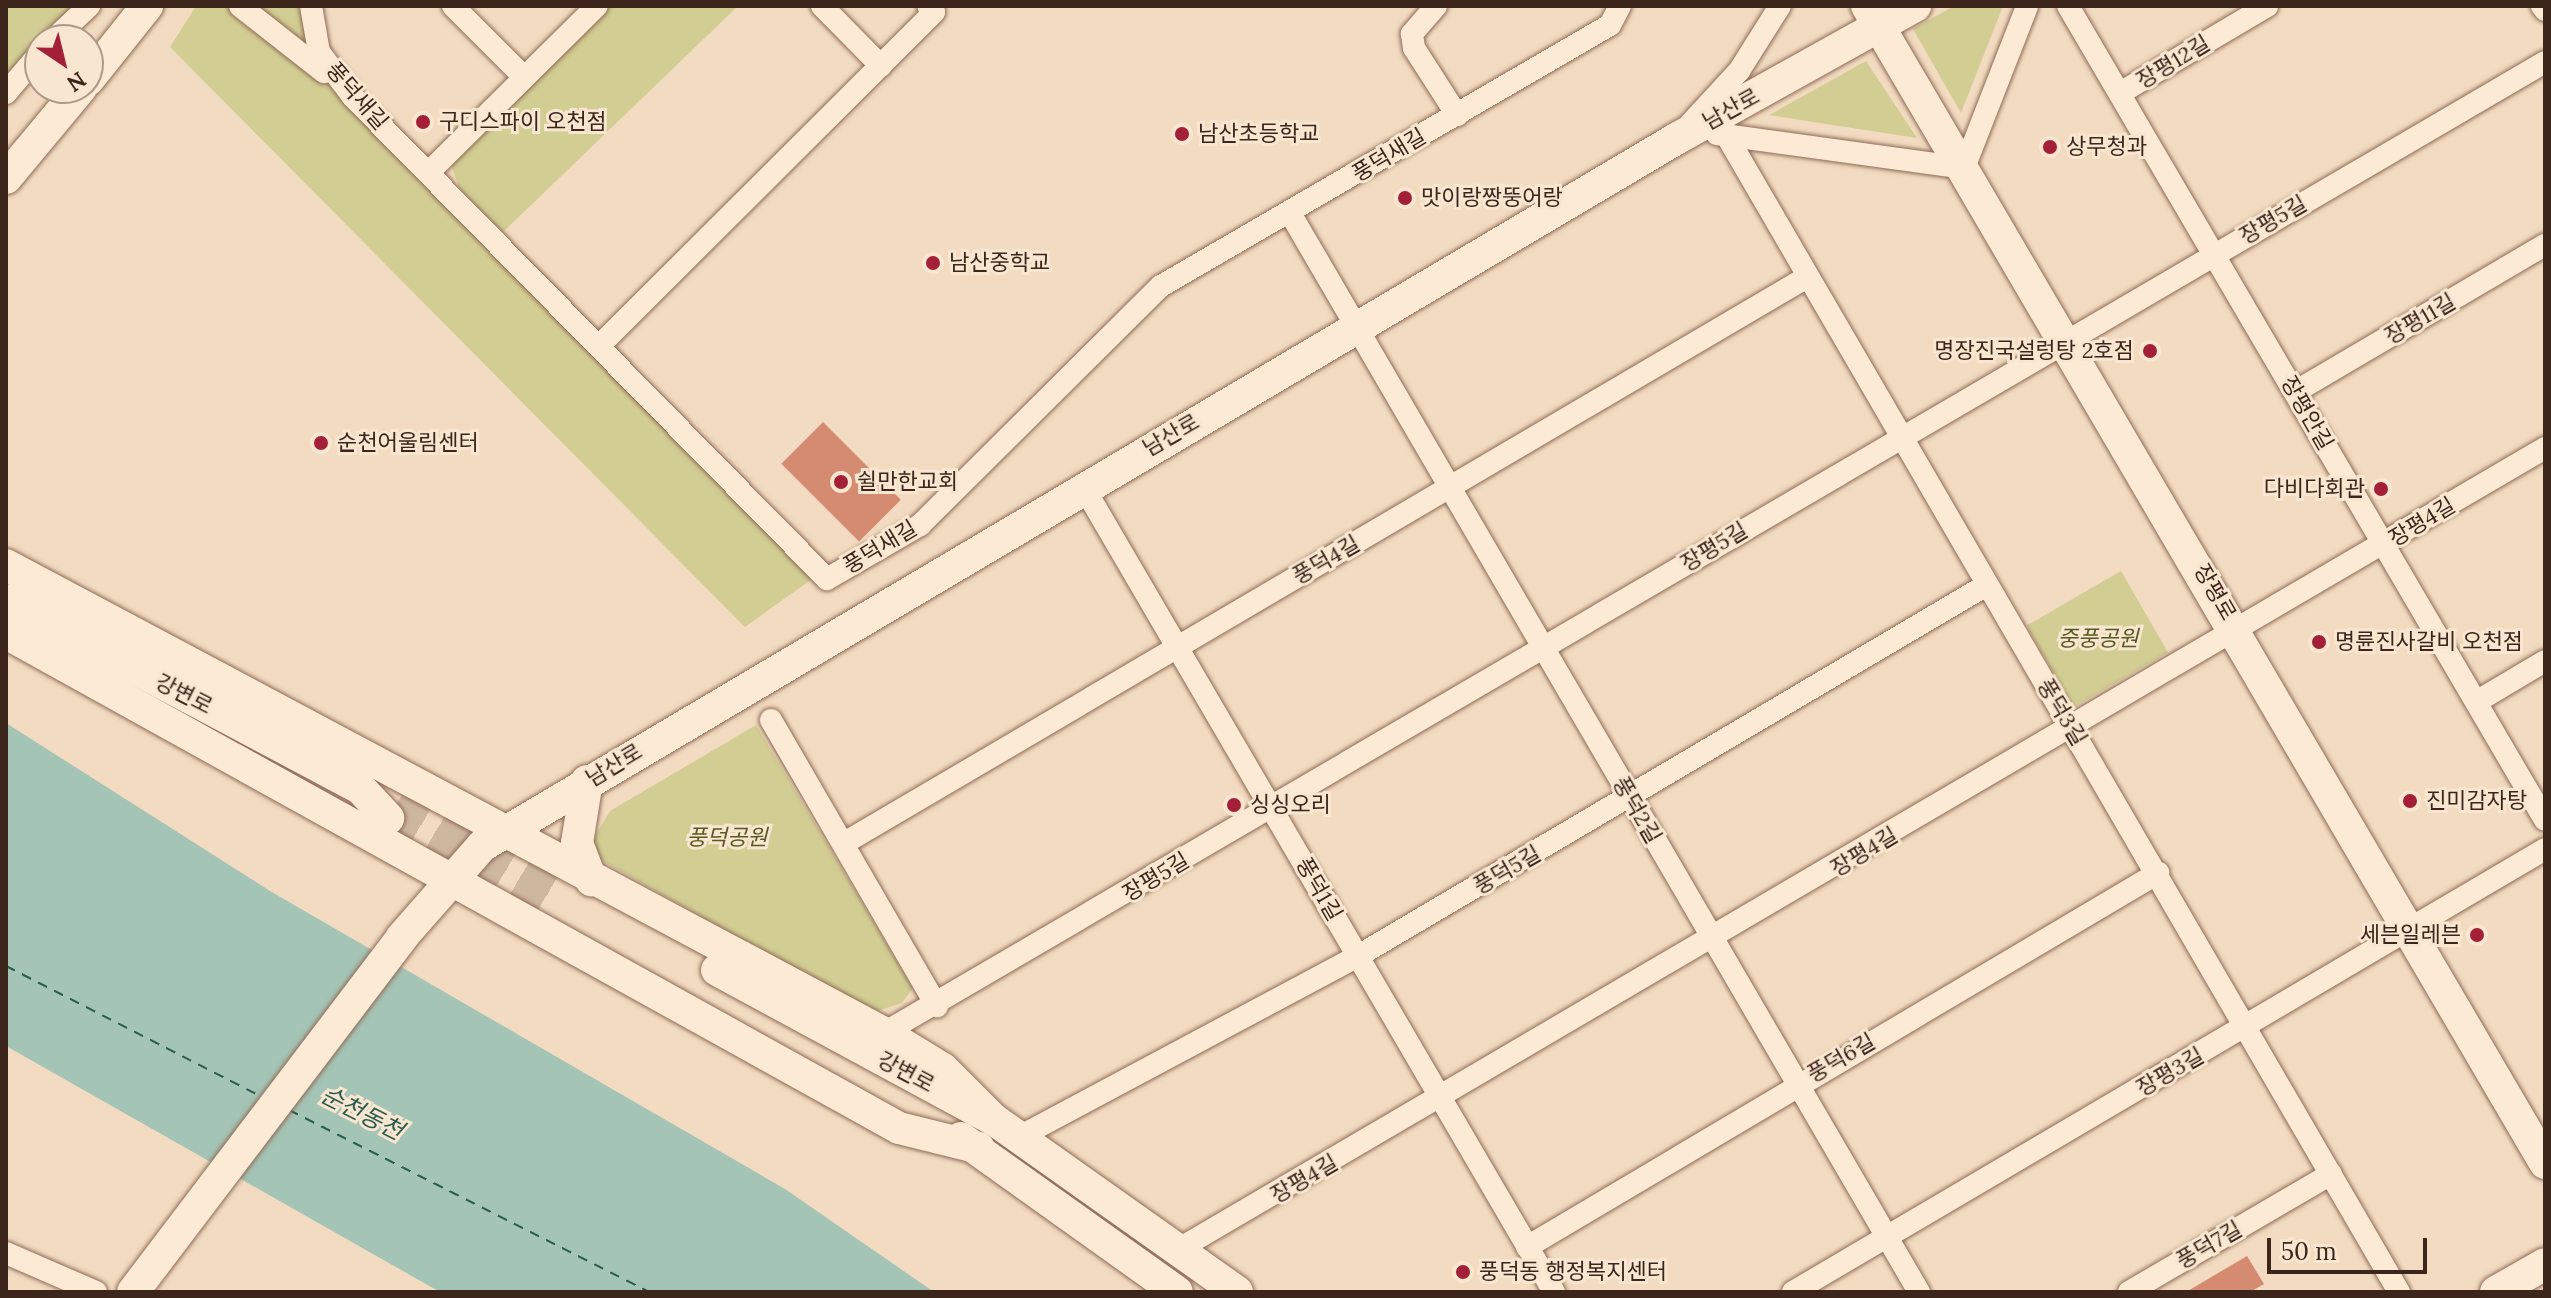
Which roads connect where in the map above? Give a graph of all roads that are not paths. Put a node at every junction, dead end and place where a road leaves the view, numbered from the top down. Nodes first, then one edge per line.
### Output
1 (89, 6) edge
2 (147, 6) edge
3 (240, 6) edge
4 (311, 6) edge
5 (453, 6) edge
6 (597, 6) edge
7 (822, 6) edge
8 (928, 6) edge
9 (1436, 6) edge
10 (1620, 6) edge
11 (1780, 6) edge
12 (1915, 6) edge
13 (2027, 6) edge
14 (2068, 6) edge
15 (2267, 6) edge
16 (1874, 15) edge
17 (259, 19) junction
18 (70, 24) edge
19 (104, 60) edge
20 (2545, 62) edge
21 (881, 66) junction
22 (14, 74) edge
23 (524, 77) junction
24 (6, 93) edge
25 (2120, 93) junction
26 (353, 97) junction
27 (68, 104) edge
28 (1457, 115) junction
29 (1725, 133) junction
30 (1676, 139) junction
31 (1964, 168) junction
32 (429, 172) junction
33 (6, 178) edge
34 (1290, 213) junction
35 (2545, 245) edge
36 (2214, 254) junction
37 (1807, 277) junction
38 (1354, 327) junction
39 (2067, 340) junction
40 (601, 344) junction
41 (2295, 392) junction
42 (1901, 438) junction
43 (2545, 448) edge
44 (1083, 486) junction
45 (1448, 488) junction
46 (2384, 544) junction
47 (6, 565) edge
48 (1985, 586) junction
49 (6, 600) edge
50 (2238, 632) junction
51 (6, 633) edge
52 (1179, 646) junction
53 (1543, 649) junction
54 (2545, 661) edge
55 (2476, 702) junction
56 (771, 720) dead end
57 (2072, 729) junction
58 (587, 781) junction
59 (1630, 798) junction
60 (395, 807) tunnel mouth
61 (1271, 809) junction
62 (2545, 820) edge
63 (503, 832) junction
64 (846, 842) junction
65 (2545, 849) edge
66 (2158, 873) junction
67 (591, 880) junction
68 (447, 883) junction
69 (2413, 930) junction
70 (1714, 941) junction
71 (1358, 956) junction
72 (937, 1006) junction
73 (2246, 1027) junction
74 (884, 1033) junction
75 (1797, 1084) junction
76 (1440, 1102) junction
77 (1006, 1128) junction
78 (979, 1148) junction
79 (2545, 1163) edge
80 (2331, 1174) junction
81 (1887, 1237) junction
82 (1527, 1247) junction
83 (1179, 1249) junction
84 (6, 1253) edge
85 (2545, 1264) edge
86 (96, 1292) edge
87 (133, 1292) edge
88 (1177, 1292) edge
89 (1237, 1292) edge
90 (1554, 1292) edge
91 (1793, 1292) edge
92 (1919, 1292) edge
93 (2129, 1292) edge
94 (2399, 1292) edge
95 (2496, 1292) edge

1 - 18 street
2 - 19 main road
3 - 17 street
4 - 17 street
4 - 26 street, 풍덕새길
5 - 23 street
6 - 23 street
7 - 21 street
8 - 21 street
9 - 28 street
10 - 28 street, 풍덕새길
11 - 30 street
12 - 16 main road, 남산로
13 - 31 street
14 - 25 street, 장평안길
15 - 25 street, 장평12길
16 - 30 main road, 남산로
16 - 31 main road, 장평로
17 - 26 street
20 - 36 street, 장평5길
21 - 40 street
22 - 24 street
23 - 32 street
25 - 36 street, 장평안길
26 - 32 street, 풍덕새길
27 - 33 main road
28 - 34 street, 풍덕새길
29 - 30 street
29 - 31 street
29 - 37 street, 풍덕3길
30 - 38 main road, 남산로
31 - 39 main road, 장평로
32 - 40 street, 풍덕새길
34 - 38 street, 풍덕2길
34 - 40 street, 풍덕새길
35 - 41 street, 장평11길
36 - 39 street, 장평5길
36 - 41 street, 장평안길
37 - 42 street, 풍덕3길
37 - 45 street, 풍덕4길
38 - 44 main road, 남산로
38 - 45 street, 풍덕2길
39 - 42 street, 장평5길
39 - 50 main road, 장평로
41 - 46 street, 장평안길
42 - 48 street, 풍덕3길
42 - 53 street, 장평5길
43 - 46 street, 장평4길
44 - 52 street, 풍덕1길
44 - 58 main road, 남산로
45 - 52 street, 풍덕4길
45 - 53 street, 풍덕2길
46 - 50 street, 장평4길
46 - 55 street, 장평안길
47 - 63 main road
48 - 57 street, 풍덕3길
48 - 59 street, 풍덕5길
49 - 60 main road, 강변로
50 - 57 street, 장평4길
50 - 69 main road, 장평로
51 - 68 main road
52 - 61 street, 풍덕1길
52 - 64 street, 풍덕4길
53 - 59 street, 풍덕2길
53 - 61 street, 장평5길
54 - 55 street
55 - 62 street, 장평안길
56 - 64 street
57 - 66 street, 풍덕3길
57 - 70 street, 장평4길
58 - 63 main road, 남산로
58 - 67 main road
59 - 70 street, 풍덕2길
59 - 71 street, 풍덕5길
61 - 71 street, 풍덕1길
61 - 72 street, 장평5길
63 - 67 main road
63 - 68 main road, 남산로
64 - 72 street
65 - 69 street, 장평3길
66 - 73 street, 풍덕3길
66 - 75 street, 풍덕6길
67 - 74 main road
68 - 78 main road
68 - 87 main road, 남산로
69 - 73 street, 장평3길
69 - 79 main road, 장평로
70 - 75 street, 풍덕2길
70 - 76 street, 장평4길
71 - 76 street, 풍덕1길
71 - 77 street, 풍덕5길
72 - 74 street, 장평5길
73 - 80 street, 풍덕3길
73 - 81 street, 장평3길
74 - 77 main road
75 - 81 street, 풍덕2길
75 - 82 street, 풍덕6길
76 - 82 street, 풍덕1길
76 - 83 street, 장평4길
77 - 78 main road, 강변로
77 - 83 main road, 강변로
78 - 88 main road, 강변로
80 - 93 street, 풍덕7길
80 - 94 street, 풍덕3길
81 - 91 street, 장평3길
81 - 92 street, 풍덕2길
82 - 90 street, 풍덕1길
83 - 89 main road, 강변로
84 - 86 street
85 - 95 main road

